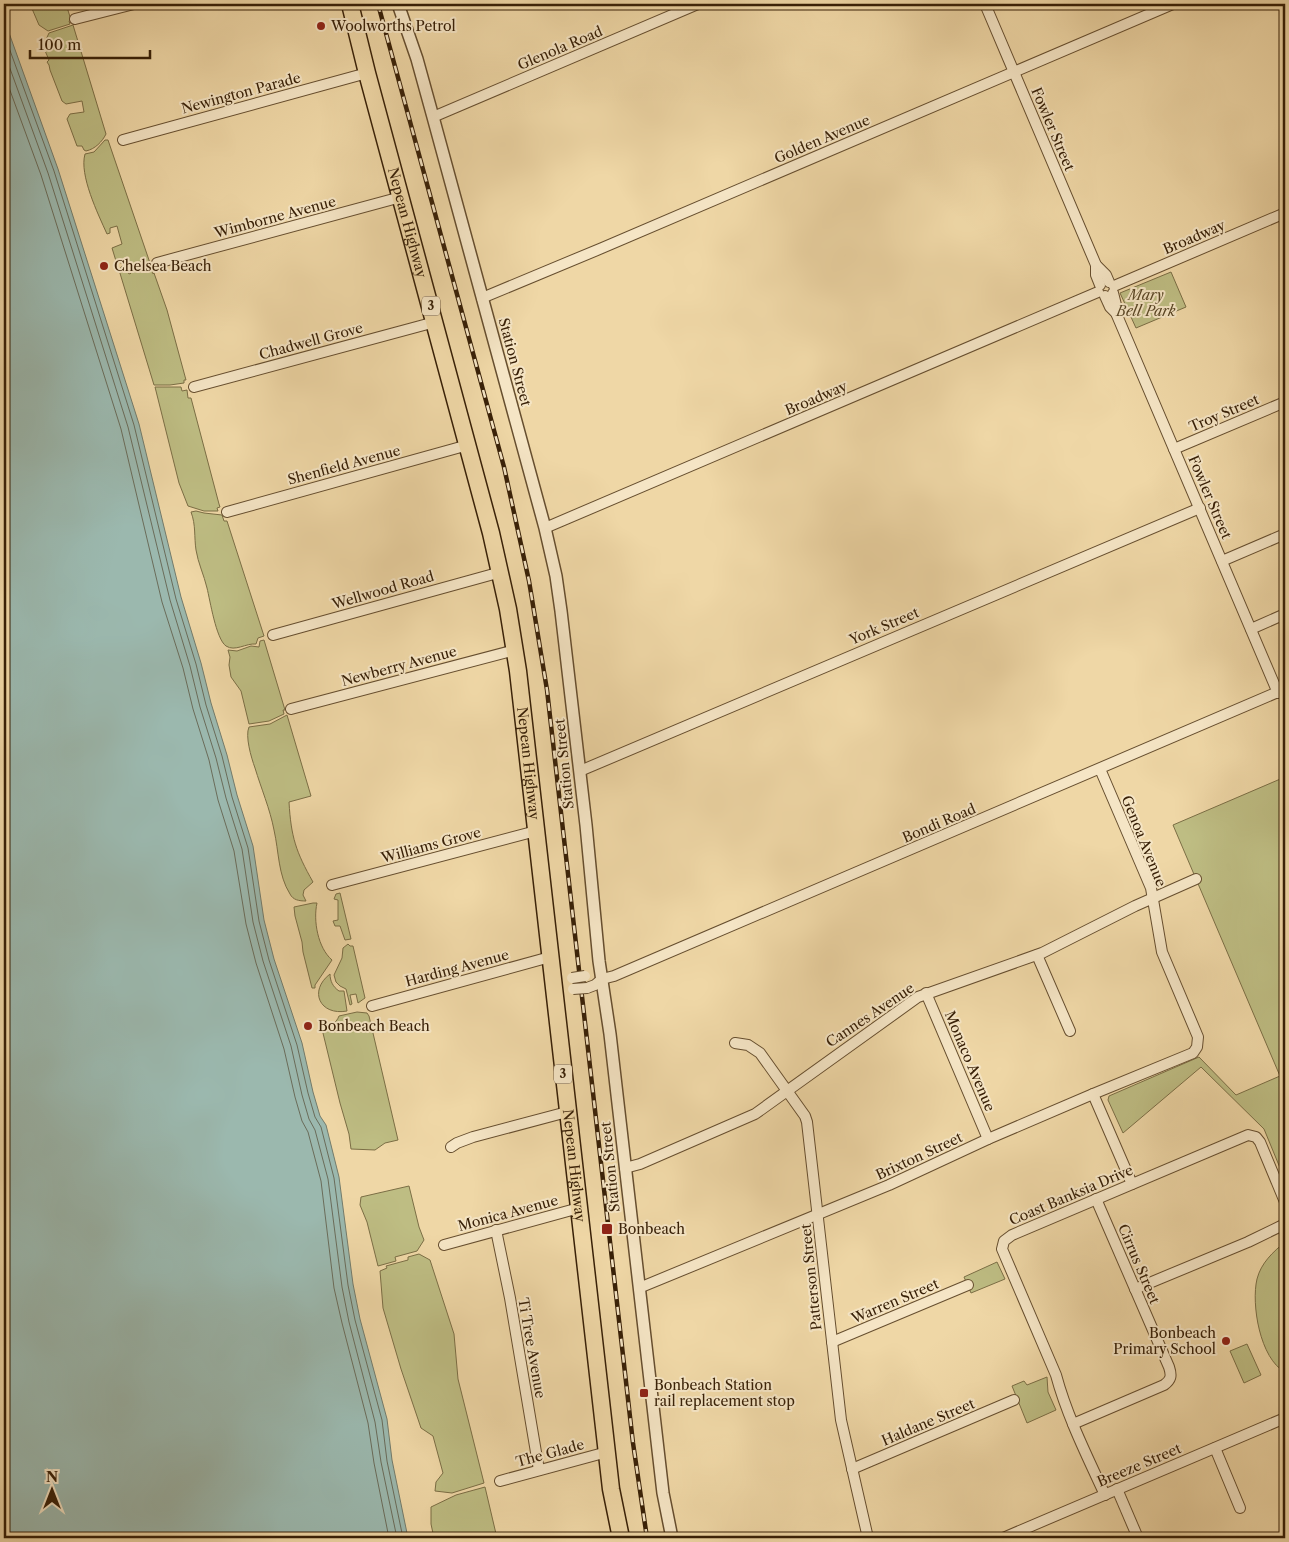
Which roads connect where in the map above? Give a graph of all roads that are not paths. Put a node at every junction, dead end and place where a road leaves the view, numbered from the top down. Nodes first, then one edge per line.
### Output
1 (134, 4) edge
2 (350, 4) edge
3 (398, 4) edge
4 (698, 4) edge
5 (984, 4) edge
6 (1173, 4) edge
7 (75, 19) dead end
8 (1013, 71) junction
9 (367, 73) junction
10 (433, 117) junction
11 (123, 140) dead end
12 (401, 197) junction
13 (1285, 213) edge
14 (157, 263) dead end
15 (1106, 289) junction
16 (482, 298) junction
17 (435, 322) junction
18 (194, 387) dead end
19 (1285, 402) edge
20 (468, 445) junction
21 (1174, 449) junction
22 (1200, 508) junction
23 (227, 512) dead end
24 (544, 528) junction
25 (1285, 534) edge
26 (1222, 561) junction
27 (501, 572) junction
28 (1285, 614) edge
29 (1251, 629) junction
30 (273, 635) dead end
31 (515, 650) junction
32 (1282, 691) edge
33 (291, 709) dead end
34 (1100, 769) junction
35 (580, 771) junction
36 (536, 831) junction
37 (1196, 879) dead end
38 (332, 885) dead end
39 (1152, 898) junction
40 (1037, 955) junction
41 (550, 957) junction
42 (602, 979) junction
43 (553, 986) junction
44 (926, 993) junction
45 (372, 1006) dead end
46 (1070, 1031) dead end
47 (1198, 1037) joint
48 (735, 1043) dead end
49 (787, 1091) junction
50 (1093, 1094) junction
51 (567, 1112) junction
52 (988, 1139) junction
53 (451, 1147) dead end
54 (625, 1168) junction
55 (1132, 1184) junction
56 (1096, 1199) junction
57 (1285, 1202) edge
58 (579, 1208) junction
59 (818, 1214) junction
60 (1285, 1224) edge
61 (496, 1230) junction
62 (444, 1245) dead end
63 (968, 1285) dead end
64 (639, 1288) junction
65 (1135, 1289) junction
66 (832, 1342) junction
67 (1014, 1400) dead end
68 (1285, 1418) edge
69 (1073, 1424) junction
70 (1215, 1448) junction
71 (607, 1452) junction
72 (852, 1469) junction
73 (539, 1470) junction
74 (500, 1481) dead end
75 (1117, 1490) junction
76 (1105, 1495) junction
77 (1240, 1508) dead end
78 (621, 1538) edge
79 (672, 1538) edge
80 (868, 1538) edge
81 (1004, 1538) edge
82 (1138, 1538) edge

1 - 7 street
2 - 9 highway, Nepean Highway / 3
3 - 10 street, Station Street
4 - 10 street, Glenola Road
5 - 8 street, Fowler Street
6 - 8 street, Golden Avenue
8 - 15 street, Fowler Street
8 - 16 street, Golden Avenue
9 - 11 street, Newington Parade
9 - 12 highway, Nepean Highway / 3
10 - 16 street, Station Street
12 - 14 street, Wimborne Avenue
12 - 17 highway, Nepean Highway / 3
13 - 15 street, Broadway
15 - 21 street, Fowler Street
15 - 24 street, Broadway
16 - 24 street, Station Street
17 - 18 street, Chadwell Grove
17 - 20 highway, Nepean Highway / 3
19 - 21 street, Troy Street
20 - 23 street, Shenfield Avenue
20 - 27 highway, Nepean Highway / 3
21 - 22 street, Fowler Street
22 - 26 street, Fowler Street
22 - 35 street, York Street
24 - 35 street, Station Street
25 - 26 street
26 - 29 street, Fowler Street
27 - 30 street, Wellwood Road
27 - 31 highway, Nepean Highway / 3
28 - 29 street
29 - 32 street, Fowler Street
31 - 33 street, Newberry Avenue
31 - 36 highway, Nepean Highway / 3
32 - 34 street, Bondi Road
34 - 39 street, Genoa Avenue
34 - 42 street, Bondi Road
35 - 42 street, Station Street
36 - 38 street, Williams Grove
36 - 41 highway, Nepean Highway / 3
37 - 39 street, Cannes Avenue
39 - 40 street, Cannes Avenue
39 - 47 street, Genoa Avenue
40 - 44 street, Cannes Avenue
40 - 46 street
41 - 43 highway, Nepean Highway / 3
41 - 45 street, Harding Avenue
42 - 43 street, Bondi Road, bridge
42 - 43 street, Bondi Road, bridge
42 - 54 street, Station Street
43 - 51 highway, Nepean Highway / 3
44 - 49 street, Cannes Avenue
44 - 52 street, Monaco Avenue
47 - 50 street, Brixton Street
48 - 49 street, Patterson Street
49 - 54 street, Cannes Avenue
49 - 59 street, Patterson Street
50 - 52 street, Brixton Street
50 - 55 street
51 - 53 street
51 - 58 highway, Nepean Highway / 3
52 - 59 street, Brixton Street
54 - 64 street, Station Street
55 - 56 street, Coast Banksia Drive
55 - 57 street, Coast Banksia Drive
56 - 65 street, Cirrus Street
56 - 69 street, Coast Banksia Drive
58 - 61 street, Monica Avenue
58 - 71 highway, Nepean Highway / 3
59 - 64 street, Brixton Street
59 - 66 street, Patterson Street
60 - 65 street
61 - 62 street, Monica Avenue
61 - 73 street, Ti Tree Avenue
63 - 66 street, Warren Street
64 - 79 street, Station Street
65 - 69 street, Cirrus Street
66 - 72 street, Patterson Street
67 - 72 street, Haldane Street
68 - 70 street, Breeze Street
69 - 76 street, Coast Banksia Drive
70 - 75 street, Breeze Street
70 - 77 street
71 - 73 street, The Glade
71 - 78 highway, Nepean Highway / 3
72 - 80 street, Patterson Street
73 - 74 street, The Glade
75 - 76 street, Breeze Street
75 - 82 street
76 - 81 street, Breeze Street

